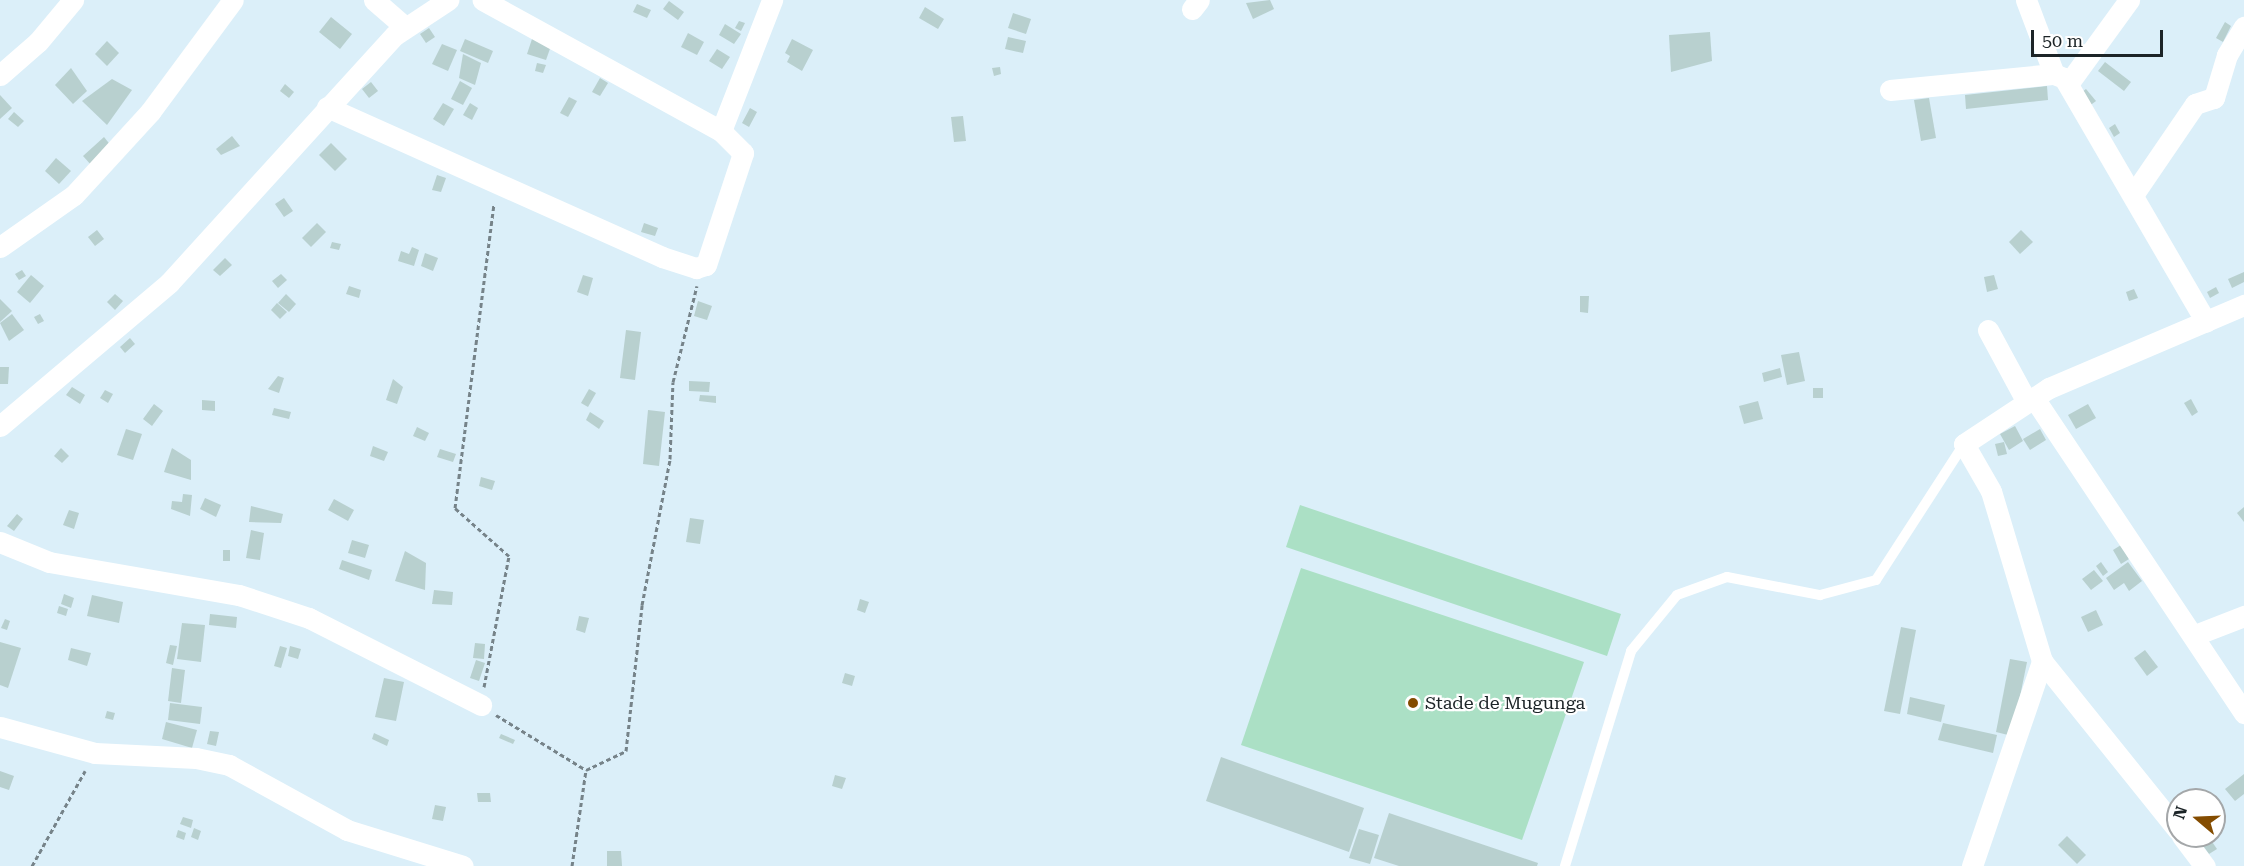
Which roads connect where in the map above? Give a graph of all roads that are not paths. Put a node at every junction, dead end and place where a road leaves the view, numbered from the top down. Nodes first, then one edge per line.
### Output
1 (73, 0) edge
2 (232, 0) edge
3 (374, 0) edge
4 (448, 0) edge
5 (483, 0) edge
6 (772, 0) edge
7 (2026, 0) edge
8 (2129, 0) edge
9 (405, 27) junction
10 (2244, 27) edge
11 (0, 75) edge
12 (2061, 79) junction
13 (1890, 90) dead end
14 (327, 107) junction
15 (721, 131) junction
16 (2133, 195) junction
17 (0, 247) edge
18 (2244, 305) edge
19 (2206, 322) junction
20 (1988, 330) dead end
21 (2031, 400) junction
22 (0, 426) edge
23 (1964, 444) junction
24 (0, 542) edge
25 (2244, 616) edge
26 (2195, 634) junction
27 (2042, 661) junction
28 (481, 705) road end
29 (2244, 713) edge
30 (0, 727) edge
31 (2166, 815) edge
32 (2191, 848) edge
33 (463, 866) edge
34 (1565, 866) edge
35 (1972, 866) edge
36 (2205, 866) edge

1 - 11 street
2 - 17 street
3 - 9 street
4 - 9 street
5 - 15 street
6 - 15 street
7 - 12 street
8 - 12 street
9 - 14 street
10 - 16 street
12 - 13 street
12 - 16 street
14 - 15 street
14 - 22 street
16 - 19 street
18 - 19 street
19 - 21 street
20 - 21 street
21 - 23 street
21 - 26 street
23 - 27 street
23 - 34 lane
24 - 28 street
25 - 26 street
26 - 29 street
27 - 31 street
27 - 35 street
30 - 33 street
32 - 36 street

